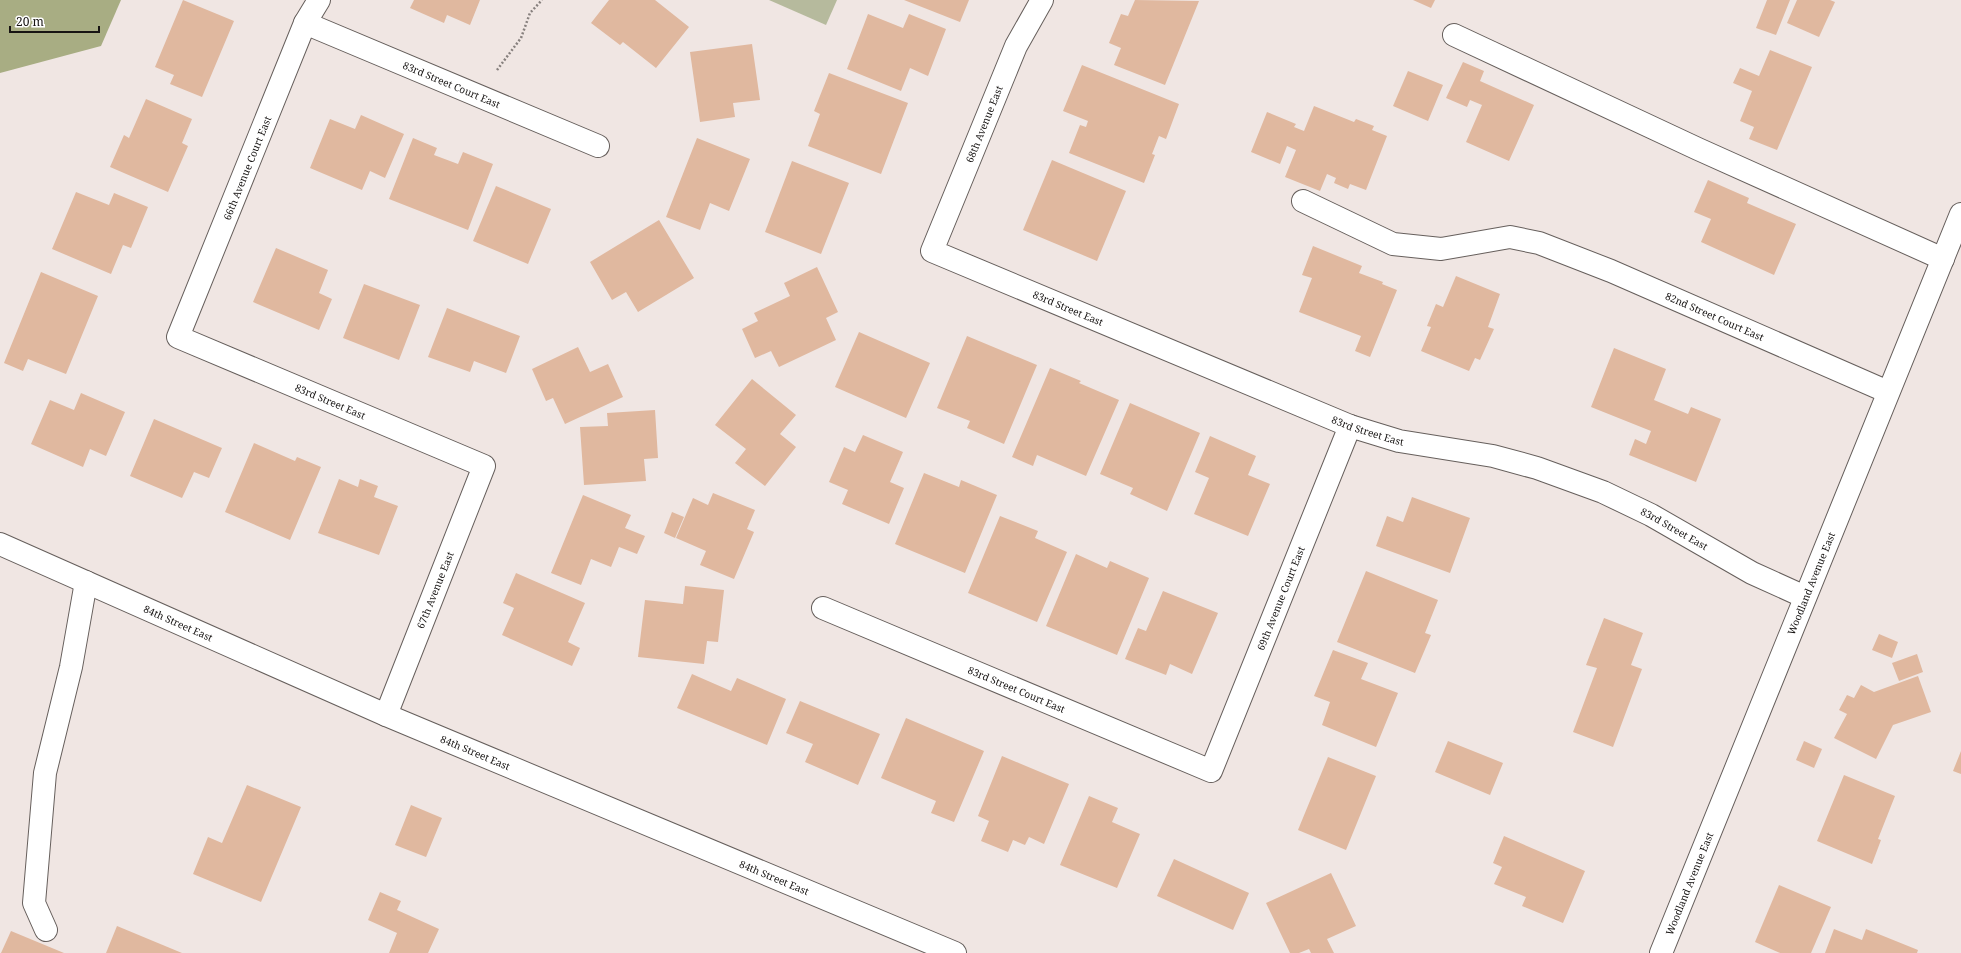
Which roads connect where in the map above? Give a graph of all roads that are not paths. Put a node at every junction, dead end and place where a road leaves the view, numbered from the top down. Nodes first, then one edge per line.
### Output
1 (319, 0) edge
2 (1042, 0) edge
3 (305, 23) junction
4 (1454, 35) dead end
5 (598, 146) dead end
6 (1303, 200) dead end
7 (1961, 214) edge
8 (932, 252) joint
9 (1942, 260) junction
10 (178, 337) joint
11 (1888, 392) junction
12 (1350, 426) junction
13 (484, 466) joint
14 (0, 544) edge
15 (86, 582) junction
16 (1805, 597) junction
17 (823, 608) dead end
18 (386, 715) junction
19 (1211, 771) joint
20 (46, 930) dead end
21 (918, 946) edge
22 (955, 953) edge
23 (1661, 953) edge

1 - 3 street, 66th Avenue Court East
2 - 8 street, 68th Avenue East
3 - 5 street, 83rd Street Court East
3 - 10 street, 66th Avenue Court East
4 - 9 street
6 - 11 street, 82nd Street Court East
7 - 9 street, Woodland Avenue East
8 - 12 street, 83rd Street East
9 - 11 street, Woodland Avenue East
10 - 13 street, 83rd Street East
11 - 16 street, Woodland Avenue East
12 - 16 street, 83rd Street East
12 - 19 street, 69th Avenue Court East
13 - 18 street, 67th Avenue East
14 - 15 street, 84th Street East
15 - 18 street, 84th Street East
15 - 20 street
16 - 23 street, Woodland Avenue East
17 - 19 street, 83rd Street Court East
18 - 21 street, 84th Street East
21 - 22 street, 84th Street East

